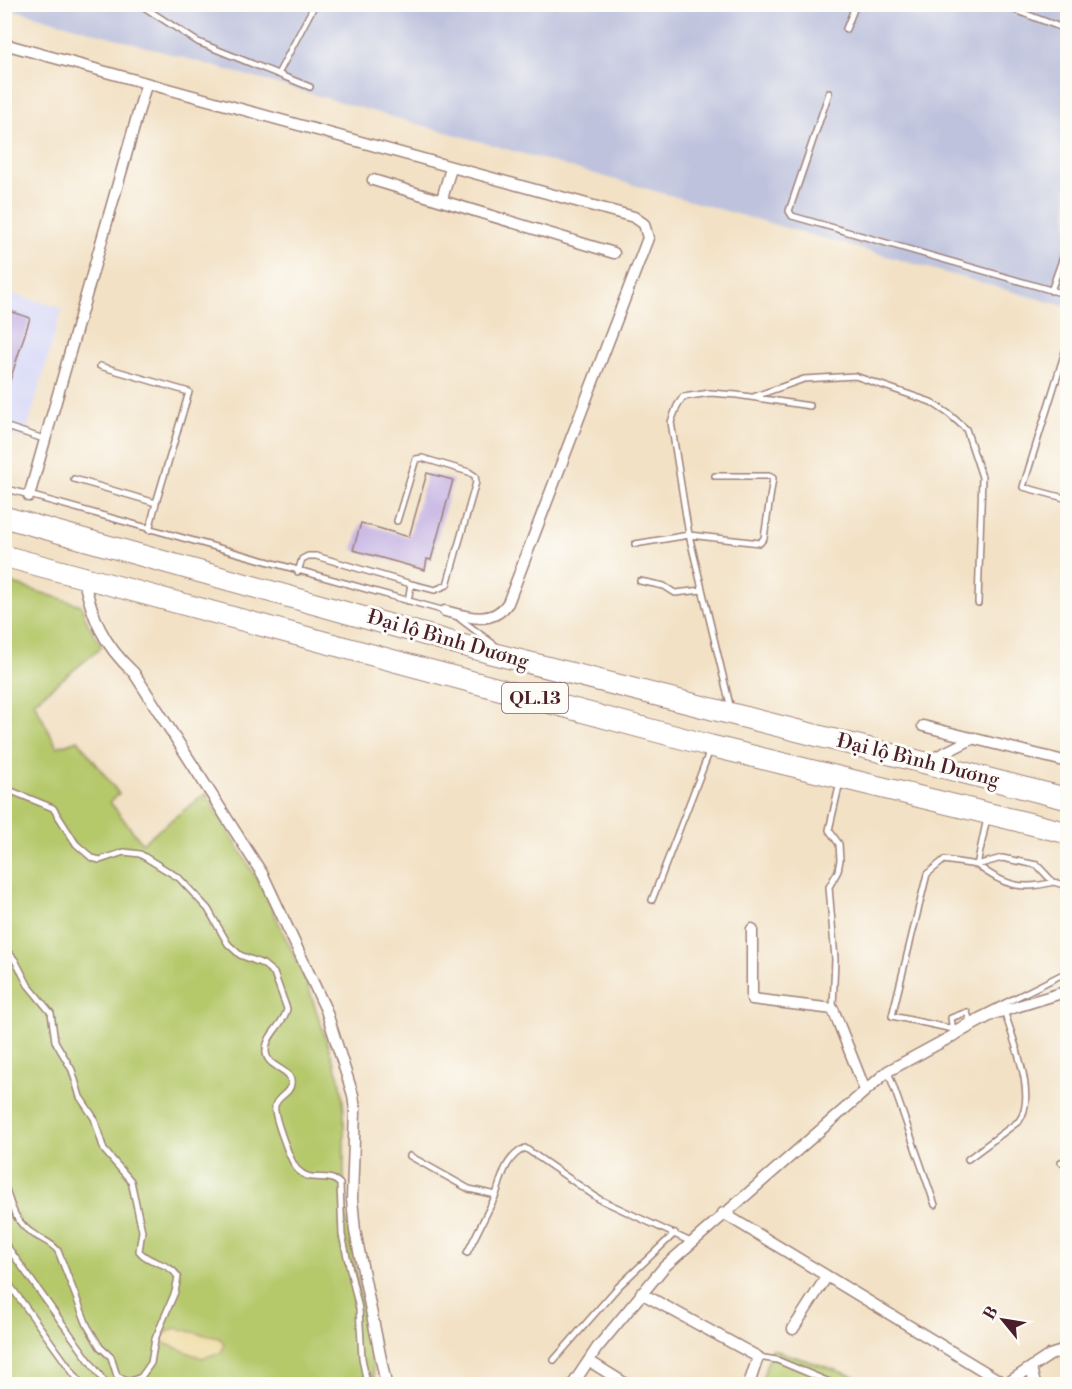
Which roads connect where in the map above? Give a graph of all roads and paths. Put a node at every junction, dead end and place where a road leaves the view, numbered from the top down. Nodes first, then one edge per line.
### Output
1 (139, 4) edge
2 (315, 4) edge
3 (856, 4) edge
4 (999, 4) edge
5 (846, 29) dead end
6 (1068, 30) edge
7 (4, 45) edge
8 (278, 74) junction
9 (146, 85) junction
10 (310, 87) dead end
11 (829, 93) dead end
12 (451, 168) junction
13 (374, 180) dead end
14 (442, 199) junction
15 (1068, 243) edge
16 (614, 253) dead end
17 (1051, 291) junction
18 (1068, 295) edge
19 (1068, 342) edge
20 (100, 366) dead end
21 (751, 397) junction
22 (810, 406) dead end
23 (4, 426) edge
24 (44, 439) junction
25 (715, 476) dead end
26 (74, 479) dead end
27 (4, 488) edge
28 (29, 496) junction
29 (1068, 499) edge
30 (156, 503) junction
31 (4, 517) edge
32 (397, 521) dead end
33 (149, 530) junction
34 (689, 535) junction
35 (635, 544) dead end
36 (4, 555) edge
37 (298, 572) junction
38 (83, 577) junction
39 (640, 581) dead end
40 (411, 584) junction
41 (702, 590) junction
42 (408, 601) junction
43 (978, 603) dead end
44 (447, 612) junction
45 (517, 660) junction
46 (732, 713) junction
47 (923, 726) dead end
48 (974, 738) junction
49 (711, 746) junction
50 (1068, 762) edge
51 (923, 763) junction
52 (841, 778) junction
53 (4, 788) edge
54 (1068, 799) edge
55 (988, 814) junction
56 (1068, 833) edge
57 (977, 865) junction
58 (1053, 882) junction
59 (1068, 886) edge
60 (652, 900) dead end
61 (752, 929) dead end
62 (4, 947) edge
63 (1068, 968) edge
64 (1068, 991) edge
65 (833, 1009) junction
66 (1005, 1010) junction
67 (971, 1023) junction
68 (953, 1032) junction
69 (888, 1071) junction
70 (865, 1090) junction
71 (410, 1156) dead end
72 (968, 1158) dead end
73 (4, 1182) edge
74 (496, 1195) junction
75 (935, 1205) dead end
76 (723, 1213) junction
77 (675, 1233) junction
78 (4, 1242) edge
79 (691, 1242) junction
80 (467, 1253) dead end
81 (827, 1276) junction
82 (4, 1277) edge
83 (641, 1293) junction
84 (794, 1329) dead end
85 (1068, 1349) edge
86 (758, 1357) junction
87 (554, 1360) dead end
88 (588, 1360) junction
89 (1031, 1368) junction
90 (103, 1383) edge
91 (125, 1383) edge
92 (81, 1384) edge
93 (367, 1384) edge
94 (386, 1384) edge
95 (573, 1384) edge
96 (624, 1384) edge
97 (749, 1384) edge
98 (834, 1384) edge
99 (1006, 1384) edge
100 (1035, 1384) edge

1 - 8 lane
2 - 8 lane
3 - 5 lane
4 - 6 lane
7 - 9 street
8 - 10 lane
9 - 12 street
9 - 24 street
11 - 17 lane
12 - 14 street
12 - 44 street
13 - 14 street
14 - 16 street
15 - 17 lane
17 - 18 lane
19 - 29 lane
20 - 30 lane
21 - 22 lane
21 - 34 lane
21 - 43 lane
23 - 24 lane
24 - 28 street
25 - 34 lane
26 - 30 lane
27 - 28 lane
28 - 33 lane
30 - 33 lane
31 - 45 highway, Đại lộ Bình Dương / QL.13
32 - 40 lane
33 - 37 lane
34 - 35 lane
34 - 41 lane
36 - 38 highway, Đại lộ Bình Dương / QL.13
37 - 40 lane
37 - 42 lane
38 - 49 highway, Đại lộ Bình Dương / QL.13
38 - 94 street
39 - 41 lane
40 - 42 lane
41 - 46 lane
42 - 44 lane
44 - 45 lane
45 - 46 highway, Đại lộ Bình Dương / QL.13
46 - 51 highway, Đại lộ Bình Dương / QL.13
47 - 48 street
48 - 50 street
48 - 51 street
49 - 52 highway, Đại lộ Bình Dương / QL.13
49 - 60 lane
51 - 54 highway, Đại lộ Bình Dương / QL.13
52 - 55 highway, Đại lộ Bình Dương / QL.13
52 - 65 lane
53 - 93 lane
55 - 56 highway, Đại lộ Bình Dương / QL.13
55 - 57 lane
57 - 58 lane
57 - 58 lane
57 - 68 lane
58 - 59 lane
61 - 65 street
62 - 91 lane
63 - 67 lane
64 - 66 street
65 - 70 street
66 - 67 street
66 - 72 lane
67 - 68 street
67 - 68 lane
68 - 69 street
69 - 70 street
69 - 75 lane
70 - 76 street
71 - 74 lane
73 - 91 lane
74 - 77 lane
74 - 80 lane
76 - 79 street
76 - 81 street
77 - 79 lane
77 - 87 lane
78 - 90 lane
79 - 83 street
81 - 84 street
81 - 99 street
82 - 92 lane
83 - 86 street
83 - 88 street
85 - 89 street
86 - 97 street
86 - 98 lane
88 - 95 street
88 - 96 street
89 - 99 street
89 - 100 street

